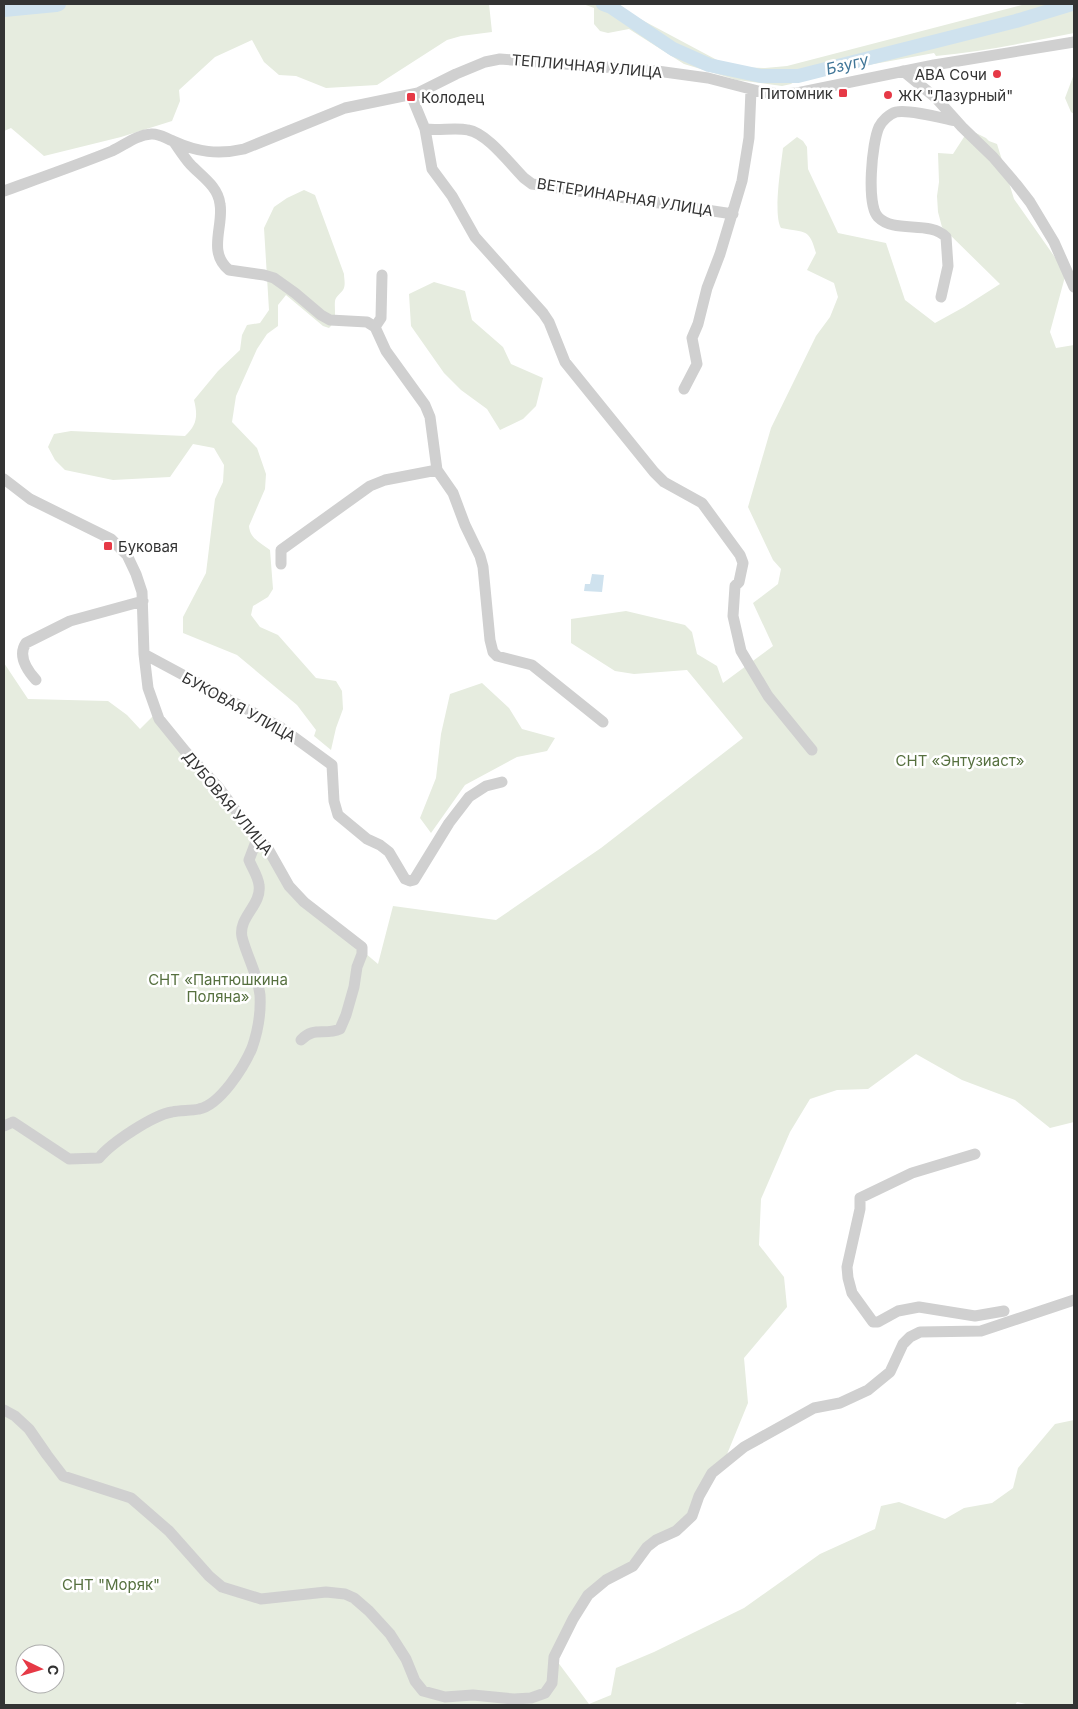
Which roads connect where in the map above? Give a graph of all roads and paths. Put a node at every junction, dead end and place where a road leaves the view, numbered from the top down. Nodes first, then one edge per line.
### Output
1 (1074, 42) edge
2 (903, 71) junction
3 (751, 90) junction
4 (411, 95) junction
5 (956, 121) junction
6 (426, 129) junction
7 (174, 142) junction
8 (4, 191) edge
9 (732, 214) junction
10 (382, 275) dead end
11 (1074, 287) edge
12 (942, 297) dead end
13 (375, 327) junction
14 (684, 389) dead end
15 (437, 470) junction
16 (4, 479) edge
17 (280, 564) dead end
18 (143, 601) junction
19 (144, 654) junction
20 (36, 680) dead end
21 (603, 722) dead end
22 (812, 750) dead end
23 (502, 782) dead end
24 (258, 839) junction
25 (302, 1040) dead end
26 (4, 1126) edge
27 (974, 1154) dead end
28 (1074, 1300) edge
29 (1004, 1311) dead end
30 (4, 1410) edge

1 - 2 street, ТЕПЛИЧНАЯ УЛИЦА
2 - 3 street, ТЕПЛИЧНАЯ УЛИЦА
2 - 5 street
3 - 4 street, ТЕПЛИЧНАЯ УЛИЦА
3 - 9 street
4 - 6 street
4 - 7 street, ТЕПЛИЧНАЯ УЛИЦА
5 - 11 street
5 - 12 street
6 - 9 street, ВЕТЕРИНАРНАЯ УЛИЦА
6 - 22 street
7 - 8 street, ТЕПЛИЧНАЯ УЛИЦА
7 - 13 street
9 - 14 street
10 - 13 street
13 - 15 street
15 - 17 street
15 - 21 street
16 - 18 street
18 - 19 street
18 - 20 street
19 - 23 street, БУКОВАЯ УЛИЦА
19 - 24 street, ДУБОВАЯ УЛИЦА
24 - 25 street, ДУБОВАЯ УЛИЦА
24 - 26 street, ДУБОВАЯ УЛИЦА
27 - 29 street
28 - 30 street

